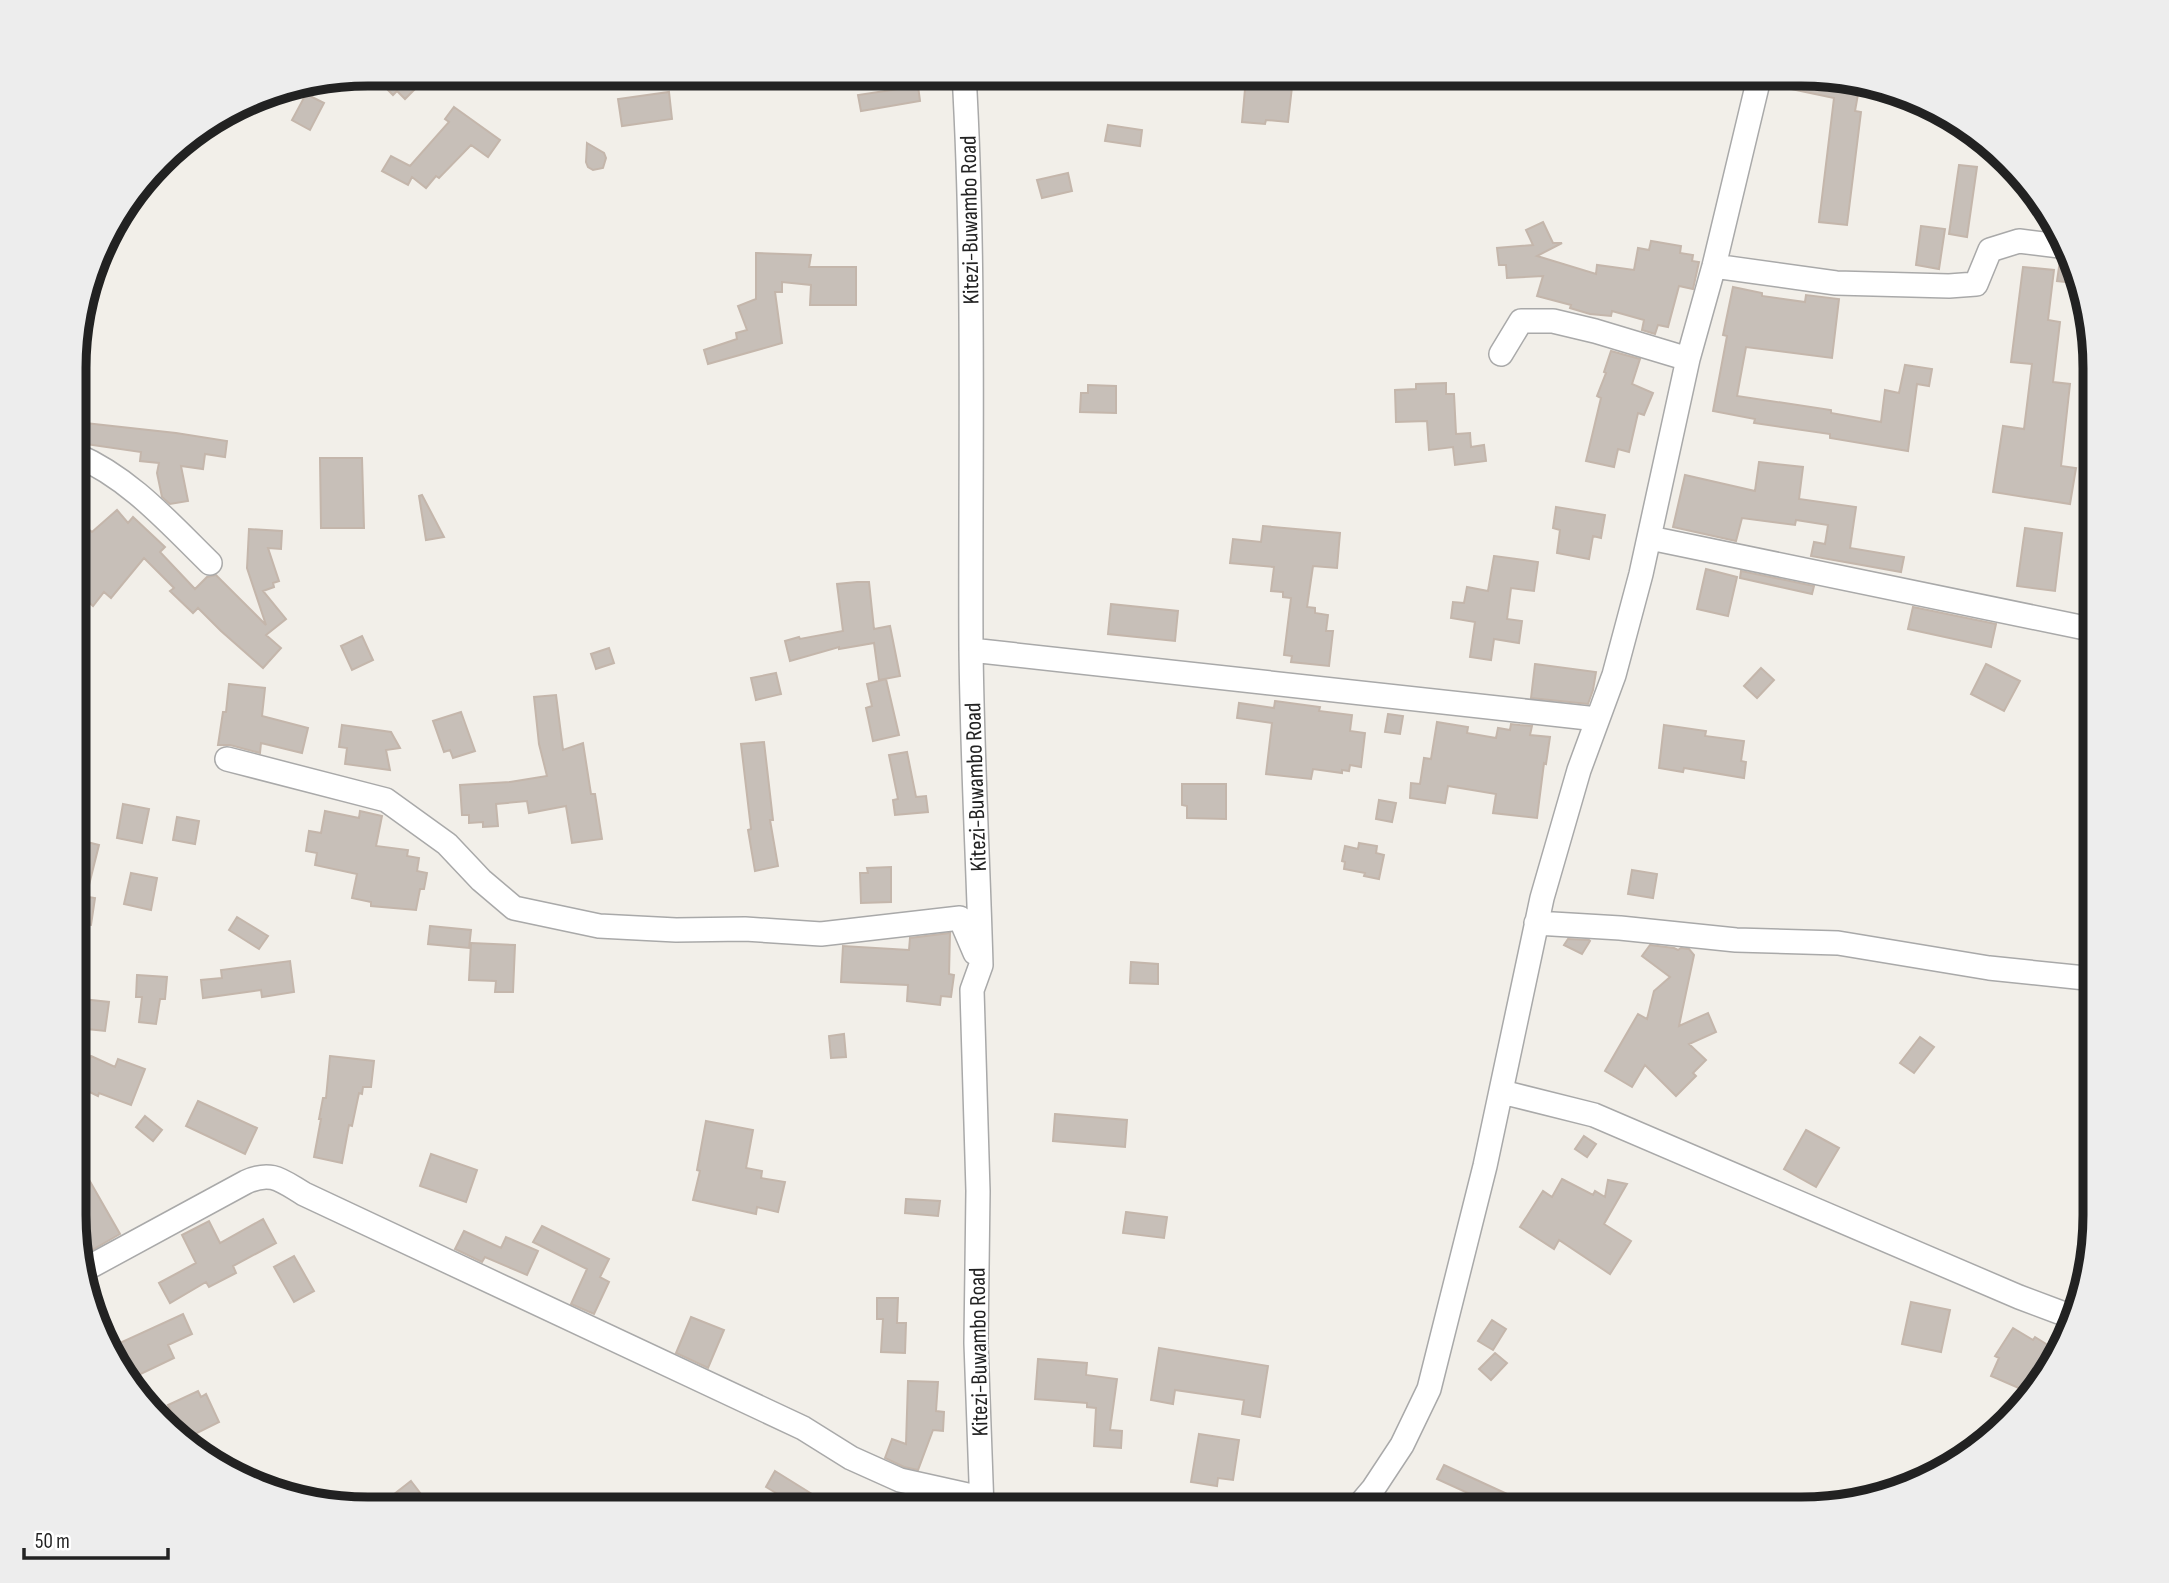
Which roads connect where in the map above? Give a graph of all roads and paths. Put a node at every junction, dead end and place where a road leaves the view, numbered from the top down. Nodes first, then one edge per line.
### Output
1 (965, 86) edge
2 (1757, 86) edge
3 (2055, 245) edge
4 (1714, 267) junction
5 (1501, 354) dead end
6 (1688, 359) junction
7 (86, 460) edge
8 (1650, 538) junction
9 (210, 563) dead end
10 (2083, 628) edge
11 (971, 650) junction
12 (1597, 719) junction
13 (227, 759) dead end
14 (1536, 923) junction
15 (981, 965) junction
16 (2083, 978) edge
17 (1502, 1092) junction
18 (90, 1266) edge
19 (2065, 1314) edge
20 (958, 1497) edge
21 (982, 1497) edge
22 (1366, 1497) edge

1 - 11 street, Kitezi-Buwambo Road
2 - 4 street
3 - 4 street
4 - 6 street
5 - 6 street
6 - 8 street
7 - 9 street
8 - 10 street
8 - 12 street
11 - 12 street
11 - 15 street, Kitezi-Buwambo Road
12 - 14 street
13 - 15 street
14 - 16 street
14 - 17 street
15 - 21 street, Kitezi-Buwambo Road
17 - 19 street
17 - 22 street
18 - 20 street

